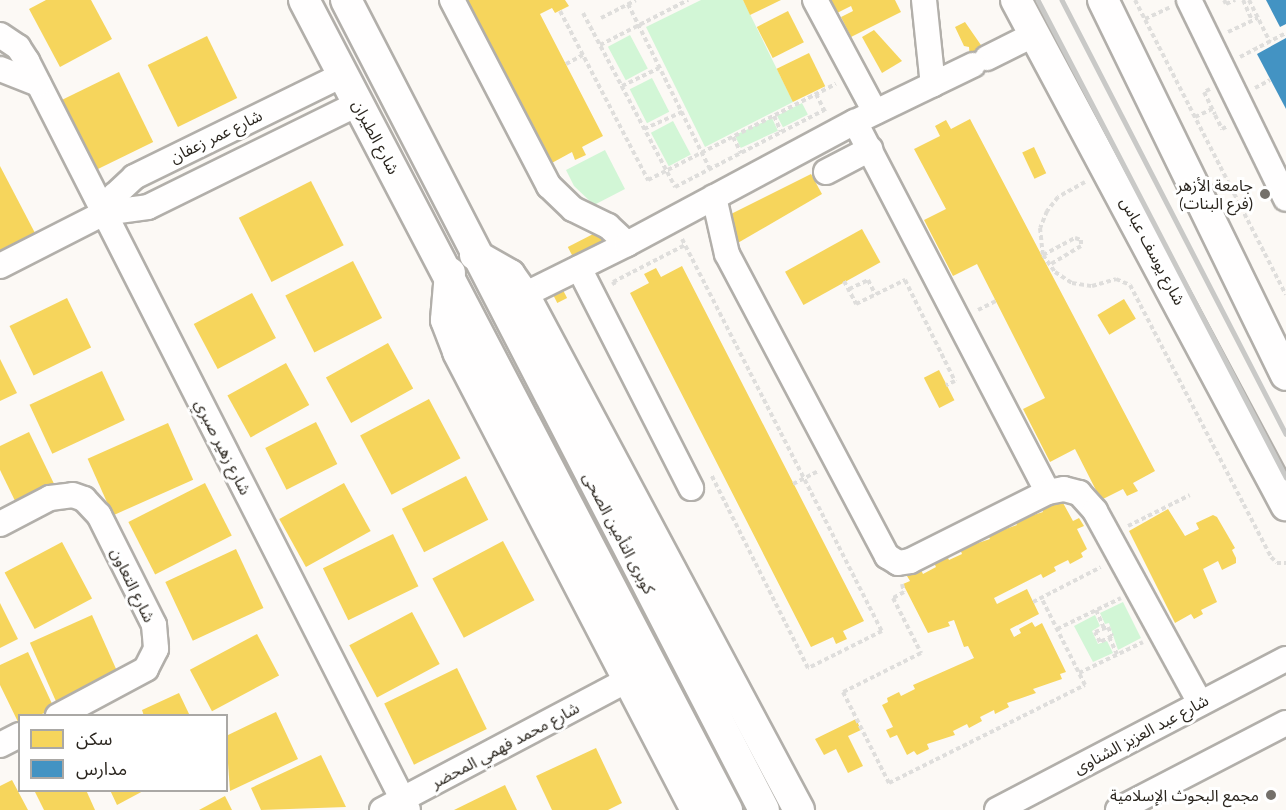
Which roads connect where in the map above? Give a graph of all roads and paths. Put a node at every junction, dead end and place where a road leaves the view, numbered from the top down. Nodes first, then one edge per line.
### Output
1 (304, 0) edge
2 (346, 0) edge
3 (452, 0) edge
4 (636, 0) edge
5 (688, 0) edge
6 (815, 0) edge
7 (924, 0) edge
8 (1016, 0) edge
9 (1103, 0) edge
10 (1135, 0) edge
11 (1189, 0) edge
12 (1224, 0) edge
13 (1235, 0) edge
14 (1243, 0) edge
15 (1249, 0) edge
16 (628, 4) junction
17 (561, 10) dead end
18 (583, 13) dead end
19 (1155, 14) dead end
20 (601, 18) dead end
21 (1258, 18) junction
22 (1145, 19) junction
23 (1252, 21) junction
24 (638, 26) junction
25 (1286, 33) edge
26 (1035, 34) junction
27 (0, 35) edge
28 (1209, 42) junction
29 (1269, 42) junction
30 (600, 45) junction
31 (583, 55) junction
32 (566, 64) dead end
33 (1221, 67) junction
34 (659, 68) junction
35 (0, 69) edge
36 (342, 75) junction
37 (38, 84) junction
38 (837, 84) dead end
39 (933, 85) junction
40 (622, 86) junction
41 (357, 104) junction
42 (824, 110) dead end
43 (681, 112) junction
44 (774, 116) junction
45 (1215, 116) dead end
46 (865, 117) junction
47 (1195, 117) junction
48 (644, 129) junction
49 (781, 132) junction
50 (733, 136) junction
51 (870, 149) junction
52 (702, 153) junction
53 (741, 153) junction
54 (710, 169) junction
55 (1110, 170) junction
56 (666, 171) junction
57 (826, 172) dead end
58 (1285, 194) edge
59 (718, 195) junction
60 (104, 213) junction
61 (673, 220) junction
62 (627, 244) junction
63 (685, 245) junction
64 (475, 255) junction
65 (1043, 255) junction
66 (1049, 265) junction
67 (0, 266) edge
68 (579, 268) junction
69 (450, 273) junction
70 (844, 280) dead end
71 (849, 289) junction
72 (619, 292) dead end
73 (875, 294) junction
74 (524, 295) junction
75 (1286, 295) edge
76 (1286, 375) edge
77 (946, 385) dead end
78 (708, 470) dead end
79 (820, 471) dead end
80 (804, 479) junction
81 (793, 484) dead end
82 (692, 488) dead end
83 (1048, 492) junction
84 (1190, 495) dead end
85 (1286, 505) edge
86 (0, 524) edge
87 (1115, 546) junction
88 (898, 562) junction
89 (1286, 563) edge
90 (1041, 597) junction
91 (1033, 602) dead end
92 (1128, 605) dead end
93 (1096, 610) junction
94 (1104, 628) junction
95 (1057, 629) junction
96 (1141, 632) dead end
97 (1109, 637) junction
98 (1117, 654) junction
99 (1286, 659) edge
100 (1079, 673) junction
101 (628, 680) junction
102 (1200, 703) junction
103 (62, 714) edge
104 (1286, 723) edge
105 (18, 736) edge
106 (0, 745) edge
107 (398, 806) edge
108 (696, 810) edge
109 (727, 810) edge
110 (764, 810) edge
111 (799, 810) edge
112 (997, 810) edge
113 (1118, 810) edge

1 - 36 main road, شارع الطيران
2 - 64 main road, شارع الطيران
3 - 62 street
4 - 16 path
5 - 24 path
6 - 46 street
7 - 39 street
8 - 26 main road, شارع يوسف عباس
9 - 76 main road
10 - 22 path
11 - 28 street
12 - 13 path
14 - 23 path
15 - 21 path
16 - 20 path
16 - 24 path
17 - 31 path
18 - 30 path
19 - 22 path
21 - 23 path
21 - 29 path
22 - 47 path
23 - 28 path
24 - 30 path
24 - 34 path
25 - 29 path
26 - 39 street
26 - 55 main road, شارع يوسف عباس
27 - 37 street, شارع زهير صبري
28 - 33 street
29 - 33 path
30 - 40 path
31 - 32 path
31 - 56 path
33 - 58 street
34 - 40 path
34 - 43 path
35 - 37 street
36 - 41 main road, شارع الطيران
36 - 60 street, شارع عمر زعفان
37 - 60 street, شارع زهير صبري
38 - 44 path
39 - 46 street
40 - 48 path
41 - 60 street, شارع عمر زعفان
41 - 69 main road, شارع الطيران
42 - 49 path
43 - 48 path
43 - 52 path
44 - 49 path
44 - 50 path
45 - 47 path
46 - 51 street
46 - 59 street
47 - 75 path
48 - 56 path
49 - 53 path
50 - 52 path
50 - 53 path
51 - 57 street
51 - 83 street
52 - 54 path
52 - 56 path
53 - 54 path
54 - 56 path
54 - 59 path
55 - 65 path
55 - 85 main road, شارع يوسف عباس
59 - 61 street
59 - 88 street
60 - 67 street, شارع عمر زعفان
60 - 107 street, شارع زهير صبري
61 - 62 street
61 - 63 path
62 - 68 street
63 - 72 path
63 - 80 path
64 - 74 main road
64 - 110 main road, كوبرى التأمين الصحى
65 - 66 path
65 - 66 path
66 - 89 path
68 - 74 street
68 - 82 street
69 - 101 main road
69 - 109 main road, كوبرى التأمين الصحى
70 - 71 path
71 - 73 path
71 - 73 path
73 - 77 path
74 - 111 main road
78 - 80 path
79 - 80 path
80 - 81 path
83 - 87 street
83 - 88 street
84 - 87 path
86 - 103 street, شارع التعاون
87 - 90 path
87 - 102 street
88 - 100 path
90 - 91 path
90 - 95 path
92 - 93 path
93 - 94 path
93 - 95 path
94 - 97 path
94 - 97 path
95 - 100 path
96 - 98 path
97 - 98 path
98 - 100 path
99 - 102 street, شارع عبد العزيز الشناوى
101 - 107 street, شارع محمد فهمي المحضر
101 - 108 main road
102 - 112 street, شارع عبد العزيز الشناوى
104 - 113 street
105 - 106 street

